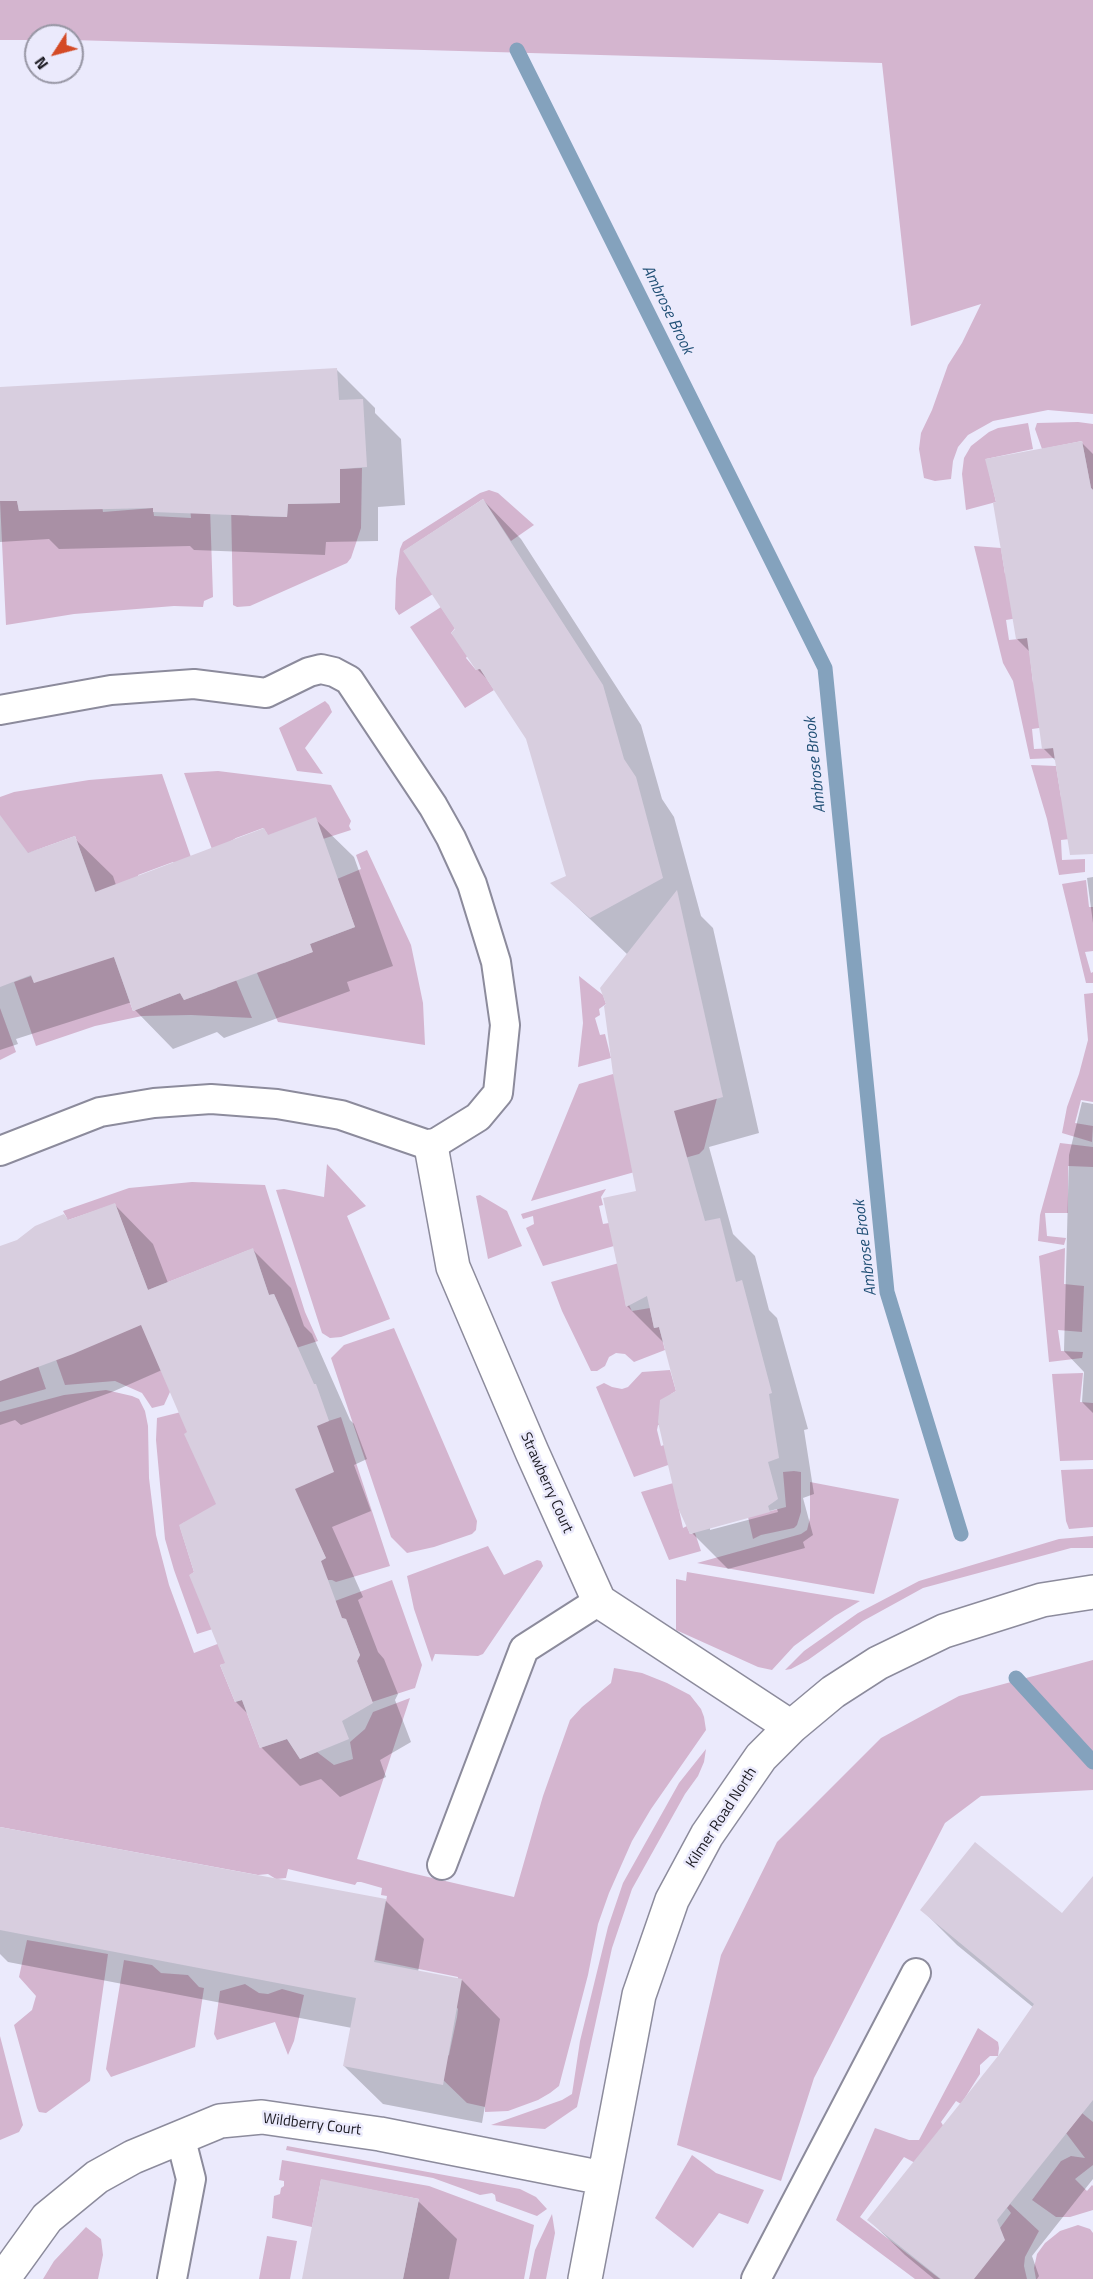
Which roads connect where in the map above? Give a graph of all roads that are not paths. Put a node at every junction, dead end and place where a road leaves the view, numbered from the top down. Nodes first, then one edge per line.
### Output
1 (0, 710) edge
2 (431, 1146) junction
3 (0, 1151) edge
4 (1093, 1592) edge
5 (599, 1601) junction
6 (791, 1726) junction
7 (442, 1865) dead end
8 (916, 1973) dead end
9 (180, 2136) junction
10 (603, 2178) junction
11 (3, 2279) edge
12 (172, 2279) edge
13 (585, 2279) edge
14 (756, 2279) edge

1 - 2 lane
2 - 3 lane
2 - 5 street, Strawberry Court
4 - 6 street, Kilmer Road North
5 - 6 street
5 - 7 lane
6 - 10 street, Kilmer Road North
8 - 14 lane
9 - 10 street, Wildberry Court
9 - 11 street, Wildberry Court
9 - 12 lane
10 - 13 street, Kilmer Road North

